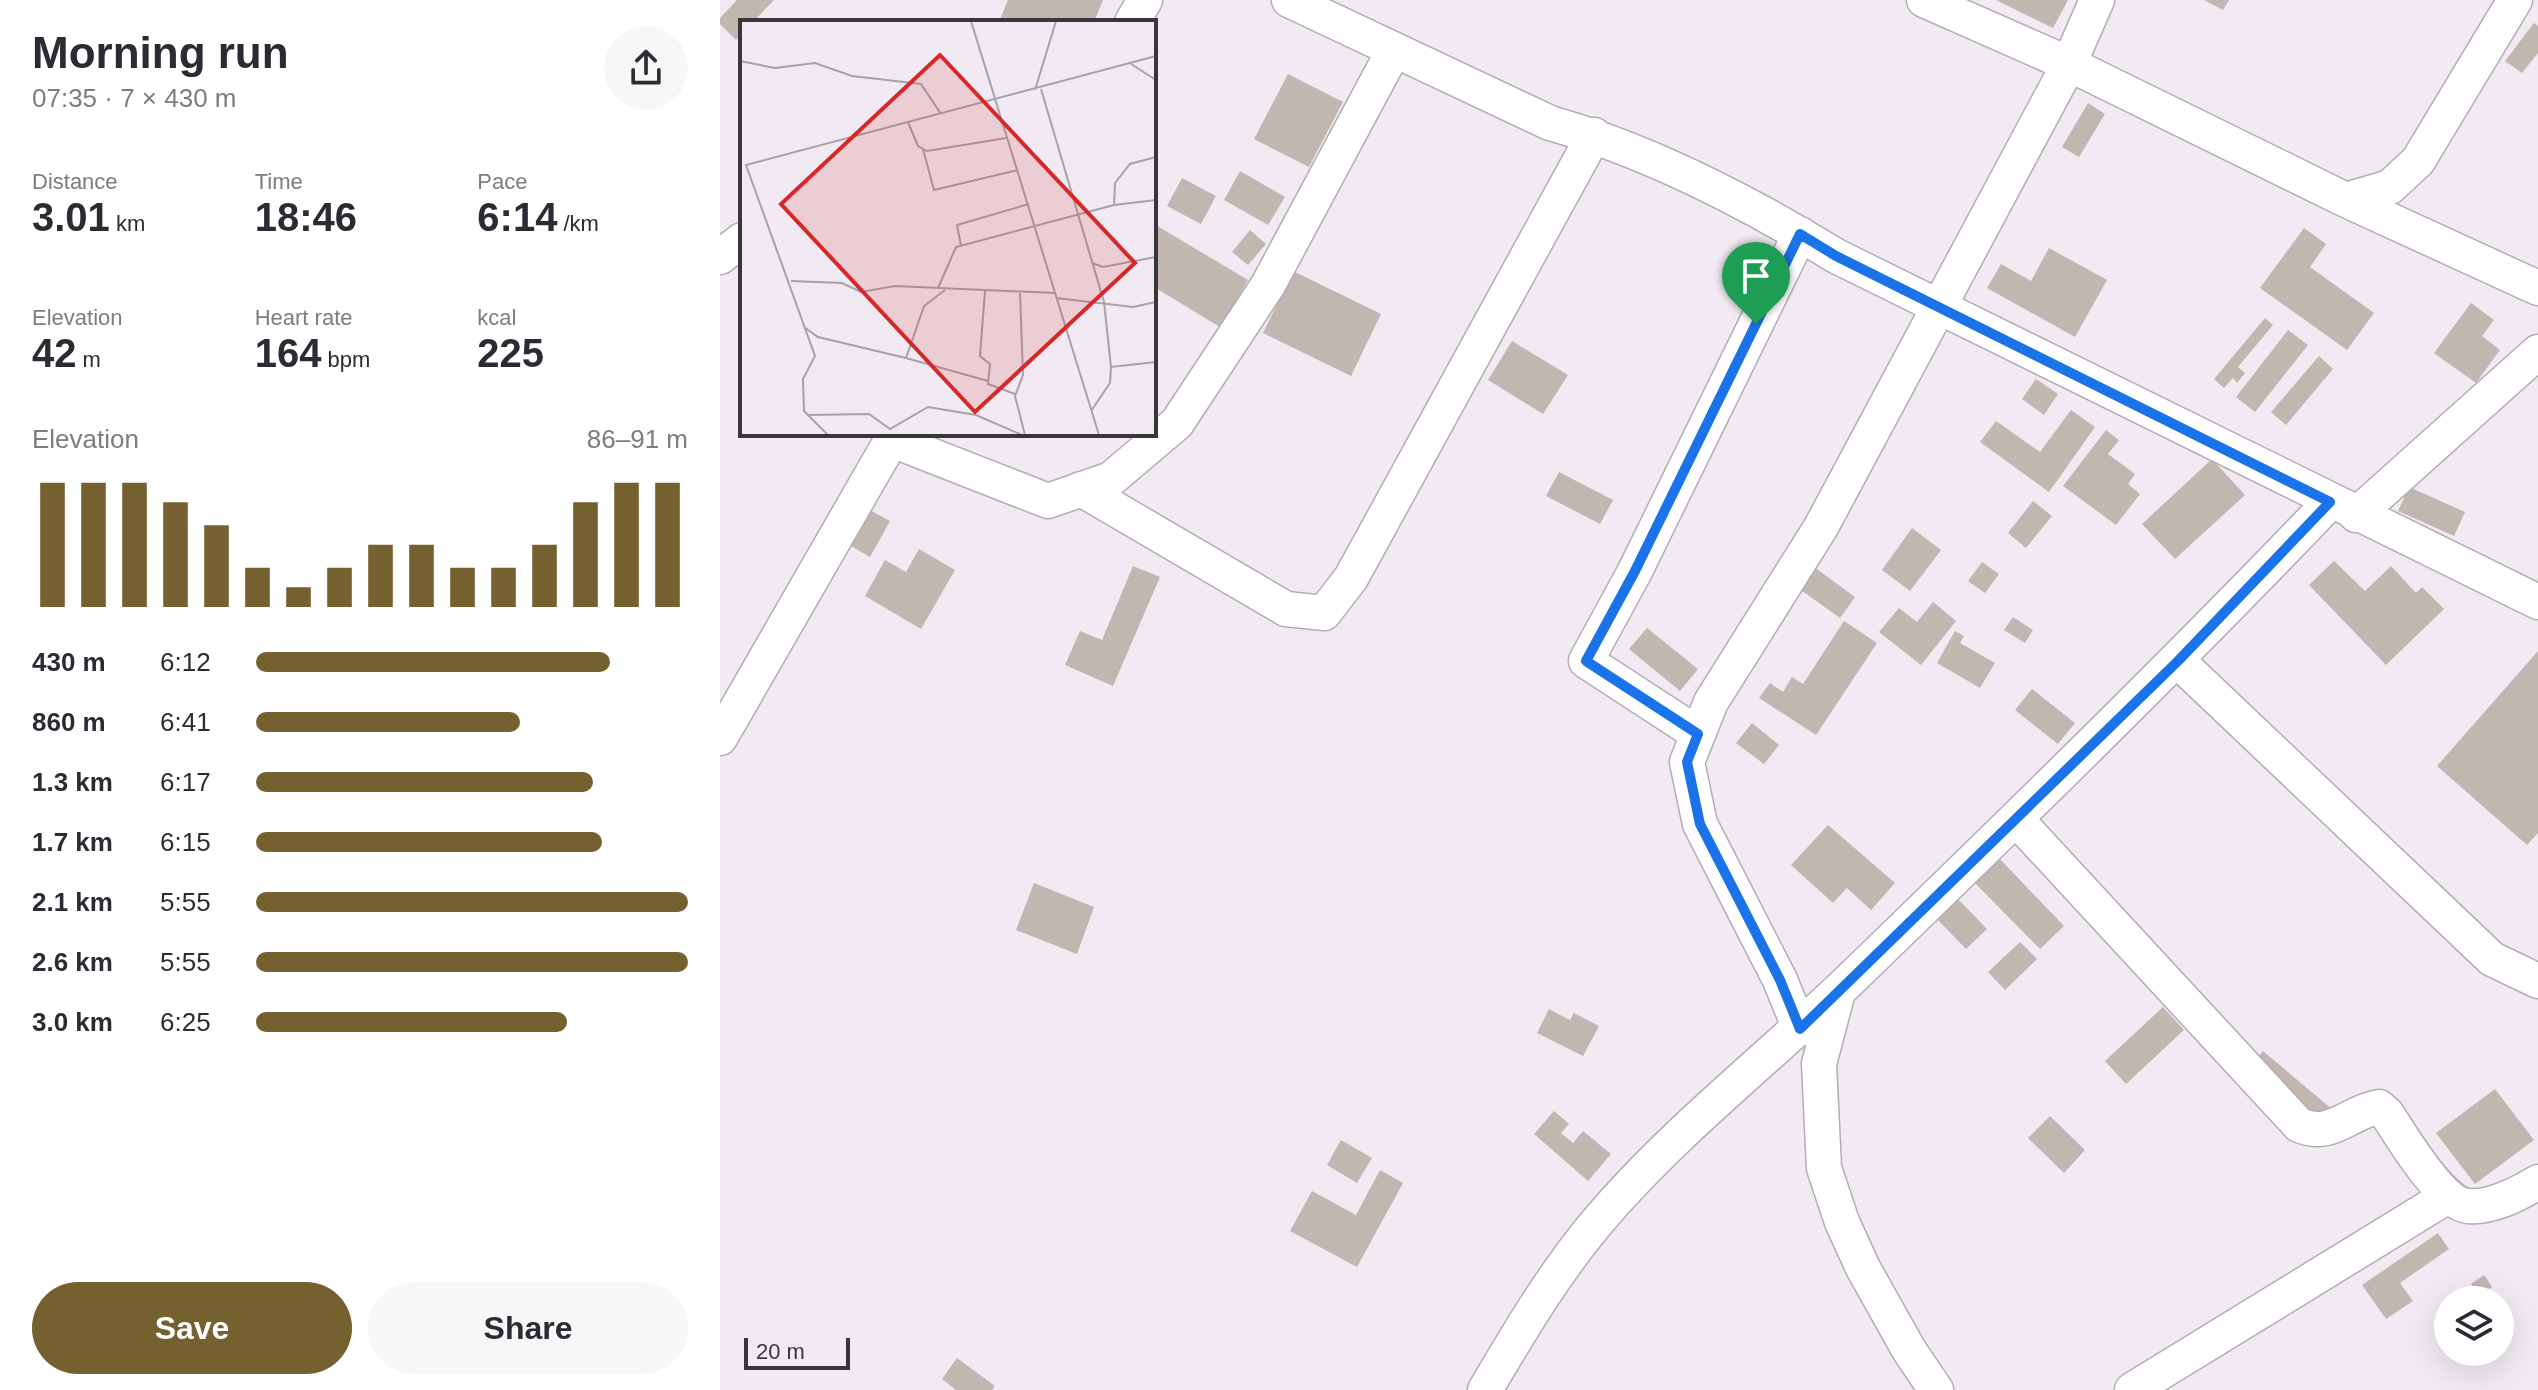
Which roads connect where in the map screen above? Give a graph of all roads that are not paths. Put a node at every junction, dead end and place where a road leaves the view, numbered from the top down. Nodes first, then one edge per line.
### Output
1 (1145, 0) edge
2 (1289, 0) edge
3 (1924, 0) edge
4 (2097, 0) edge
5 (2515, 0) edge
6 (1133, 20) edge
7 (1394, 50) junction
8 (2069, 64) junction
9 (1594, 135) junction
10 (2346, 200) junction
11 (1800, 234) junction
12 (740, 242) edge
13 (720, 257) edge
14 (2538, 288) edge
15 (1940, 305) junction
16 (2538, 352) edge
17 (893, 437) edge
18 (1081, 489) junction
19 (2343, 509) junction
20 (2538, 602) edge
21 (2178, 661) junction
22 (1698, 734) junction
23 (720, 738) edge
24 (2016, 819) junction
25 (2538, 981) edge
26 (1838, 992) junction
27 (1800, 1029) junction
28 (2538, 1182) edge
29 (2448, 1196) junction
30 (1485, 1390) edge
31 (1936, 1390) edge
32 (2132, 1390) edge

1 - 6 street
2 - 7 street
3 - 8 street
4 - 8 street
5 - 10 street
7 - 9 street
7 - 18 street
8 - 10 street
8 - 15 street
9 - 11 street
9 - 18 street
10 - 14 street
11 - 15 street
11 - 22 street
12 - 13 street
15 - 19 street
15 - 22 street
16 - 19 street
17 - 18 street
17 - 23 street
19 - 20 street
19 - 21 street
21 - 24 street
21 - 25 street
22 - 27 street
24 - 26 street
24 - 29 street
26 - 27 street
26 - 31 street
27 - 30 street
28 - 29 street
29 - 32 street

